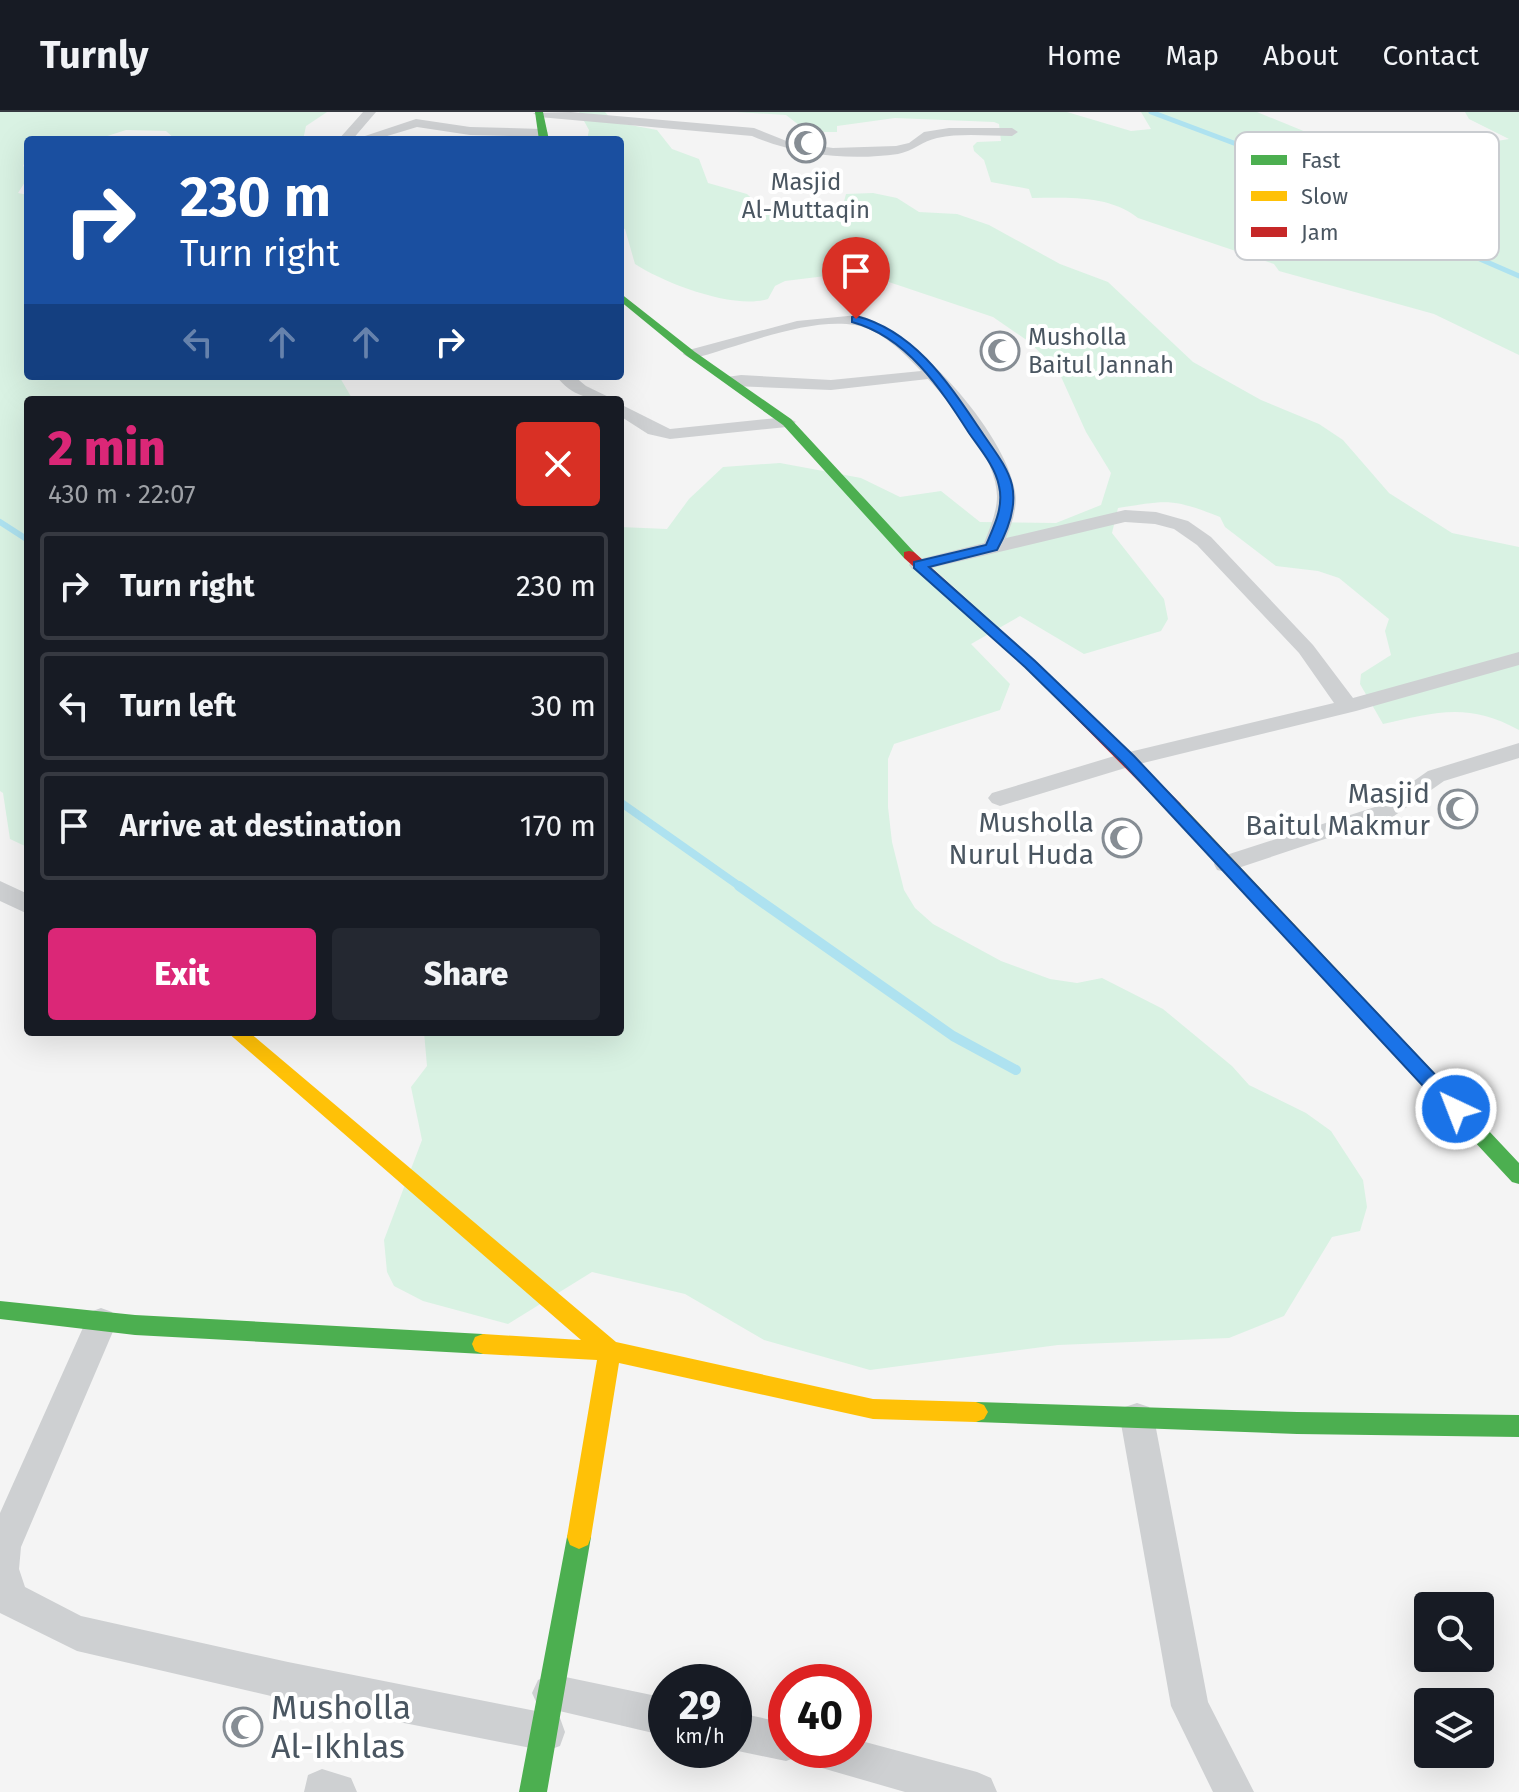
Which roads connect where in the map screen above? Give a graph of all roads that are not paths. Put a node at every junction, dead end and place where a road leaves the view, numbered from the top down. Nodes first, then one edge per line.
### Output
1 (370, 112) edge
2 (539, 112) edge
3 (1012, 132) dead end
4 (349, 136) edge
5 (373, 136) edge
6 (543, 136) edge
7 (624, 299) edge
8 (691, 354) junction
9 (935, 373) junction
10 (569, 380) edge
11 (733, 381) junction
12 (596, 396) edge
13 (624, 411) edge
14 (787, 422) junction
15 (992, 547) junction
16 (919, 565) junction
17 (1519, 658) edge
18 (1348, 706) junction
19 (1519, 750) edge
20 (1129, 759) junction
21 (1000, 798) dead end
22 (1226, 864) junction
23 (0, 890) edge
24 (24, 903) edge
25 (241, 1036) edge
26 (1519, 1176) edge
27 (0, 1310) edge
28 (101, 1322) junction
29 (610, 1351) junction
30 (1137, 1418) junction
31 (1519, 1426) edge
32 (551, 1693) junction
33 (648, 1713) edge
34 (546, 1732) junction
35 (872, 1764) edge
36 (533, 1792) edge
37 (977, 1792) edge
38 (1234, 1792) edge

1 - 4 street
2 - 3 street
2 - 6 street
5 - 6 street
7 - 8 street
8 - 9 street
8 - 11 street
9 - 11 street
9 - 15 street
10 - 12 street
11 - 14 street
13 - 14 street
14 - 16 street
15 - 16 street
15 - 18 street
16 - 20 street
17 - 18 street
18 - 20 street
19 - 22 street
20 - 21 street
20 - 22 street
22 - 26 street
23 - 24 street
25 - 29 street
27 - 28 street
28 - 29 street
28 - 34 street
29 - 30 street
29 - 32 street
30 - 31 street
30 - 38 street
32 - 33 street
32 - 34 street
34 - 36 street
35 - 37 street

